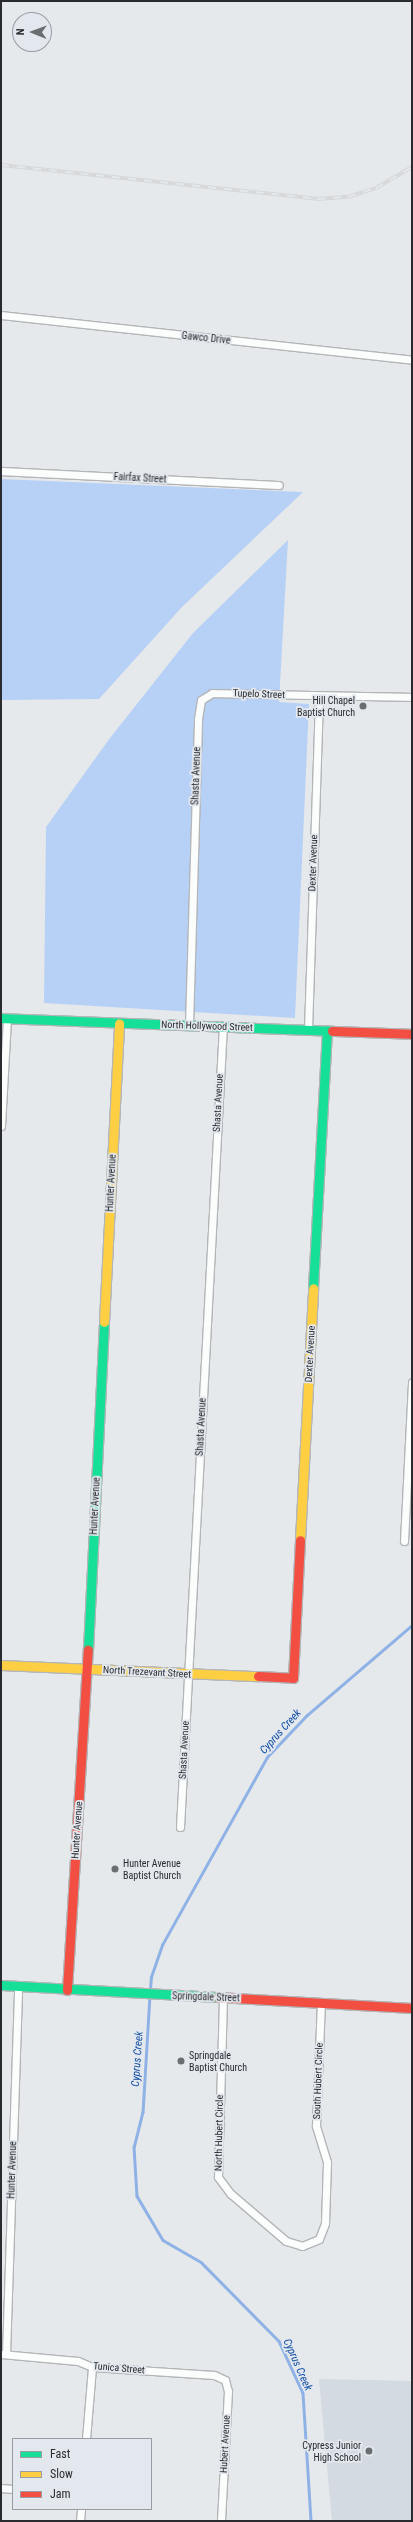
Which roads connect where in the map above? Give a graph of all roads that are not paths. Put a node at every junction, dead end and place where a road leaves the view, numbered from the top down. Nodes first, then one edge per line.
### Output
1 (1, 316) edge
2 (412, 360) edge
3 (1, 471) edge
4 (279, 484) dead end
5 (319, 696) junction
6 (412, 697) edge
7 (198, 719) joint
8 (4, 1018) edge
9 (119, 1022) junction
10 (189, 1025) junction
11 (222, 1026) junction
12 (308, 1030) junction
13 (327, 1030) junction
14 (412, 1034) edge
15 (1, 1126) edge
16 (412, 1382) edge
17 (404, 1541) dead end
18 (1, 1665) edge
19 (87, 1669) junction
20 (188, 1675) junction
21 (293, 1678) joint
22 (180, 1827) dead end
23 (1, 1985) edge
24 (18, 1986) junction
25 (67, 1990) junction
26 (223, 1998) junction
27 (321, 2002) junction
28 (412, 2008) edge
29 (307, 2245) joint
30 (3, 2354) edge
31 (92, 2367) junction
32 (214, 2375) joint
33 (86, 2438) edge
34 (1, 2488) edge
35 (12, 2489) edge
36 (81, 2510) edge
37 (80, 2521) edge
38 (221, 2521) edge

1 - 2 street, Gawco Drive
3 - 4 street, Fairfax Street
5 - 6 street, Tupelo Street
5 - 7 street, Tupelo Street
5 - 12 street, Dexter Avenue
7 - 10 street, Shasta Avenue
8 - 9 street, North Hollywood Street
8 - 15 street
9 - 10 street, North Hollywood Street
9 - 19 street, Hunter Avenue
10 - 11 street, North Hollywood Street
11 - 12 street, North Hollywood Street
11 - 20 street, Shasta Avenue
12 - 13 street, North Hollywood Street
13 - 14 street, North Hollywood Street
13 - 21 street, Dexter Avenue
16 - 17 street
18 - 19 street, North Trezevant Street
19 - 20 street, North Trezevant Street
19 - 25 street, Hunter Avenue
20 - 21 street, North Trezevant Street
20 - 22 street, Shasta Avenue
23 - 24 street, Springdale Street
24 - 25 street, Springdale Street
24 - 30 street, Hunter Avenue
25 - 26 street, Springdale Street
26 - 27 street, Springdale Street
26 - 29 street, North Hubert Circle
27 - 28 street, Springdale Street
27 - 29 street, South Hubert Circle
30 - 31 street, Tunica Street
31 - 32 street, Tunica Street
31 - 33 street
32 - 38 street, Hubert Avenue
34 - 35 street
36 - 37 street

